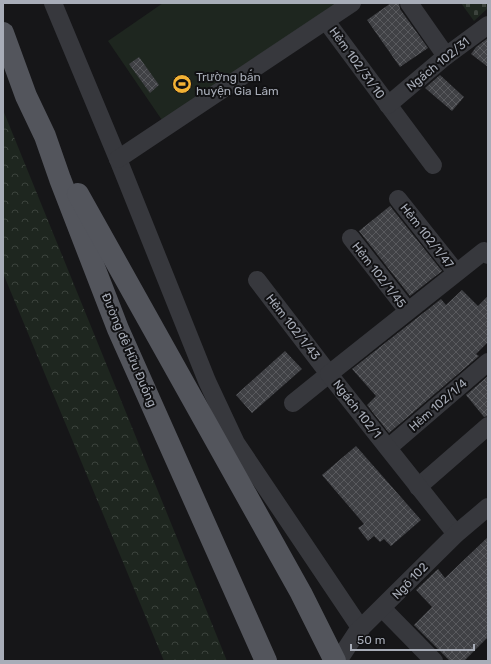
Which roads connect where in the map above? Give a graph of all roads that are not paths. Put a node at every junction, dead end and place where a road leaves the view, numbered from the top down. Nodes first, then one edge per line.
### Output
1 (53, 3) edge
2 (352, 3) edge
3 (409, 3) edge
4 (326, 21) junction
5 (488, 25) edge
6 (3, 33) edge
7 (446, 56) junction
8 (388, 105) junction
9 (45, 136) junction
10 (118, 159) junction
11 (433, 165) dead end
12 (398, 199) dead end
13 (351, 238) dead end
14 (488, 255) edge
15 (456, 272) junction
16 (257, 280) dead end
17 (408, 311) junction
18 (488, 362) edge
19 (329, 374) junction
20 (293, 403) dead end
21 (488, 426) edge
22 (388, 448) junction
23 (418, 487) junction
24 (488, 508) edge
25 (456, 534) junction
26 (382, 609) junction
27 (361, 629) junction
28 (266, 661) edge
29 (335, 661) edge
30 (338, 661) edge
31 (434, 661) edge

1 - 10 street
2 - 4 street
3 - 7 street
4 - 8 street, Hẻm 102/31/10
4 - 10 street
5 - 7 street, Ngách 102/31
6 - 9 main road, Đường đê Hữu Đuống
7 - 8 street, Ngách 102/31
8 - 11 street, Hẻm 102/31/10
9 - 28 main road, Đường đê Hữu Đuống
9 - 29 main road
10 - 27 street
12 - 15 street, Hẻm 102/1/47
13 - 17 street, Hẻm 102/1/45
14 - 15 street, Ngách 102/1
15 - 17 street, Ngách 102/1
16 - 19 street, Hẻm 102/1/43
17 - 19 street, Ngách 102/1
18 - 22 street, Hẻm 102/1/4
19 - 20 street
19 - 22 street, Ngách 102/1
21 - 23 street
22 - 23 street, Ngách 102/1
23 - 25 street, Ngách 102/1
24 - 25 street, Ngõ 102
25 - 26 street, Ngõ 102
26 - 27 street, Ngõ 102
26 - 31 street
27 - 30 street, Ngõ 102

